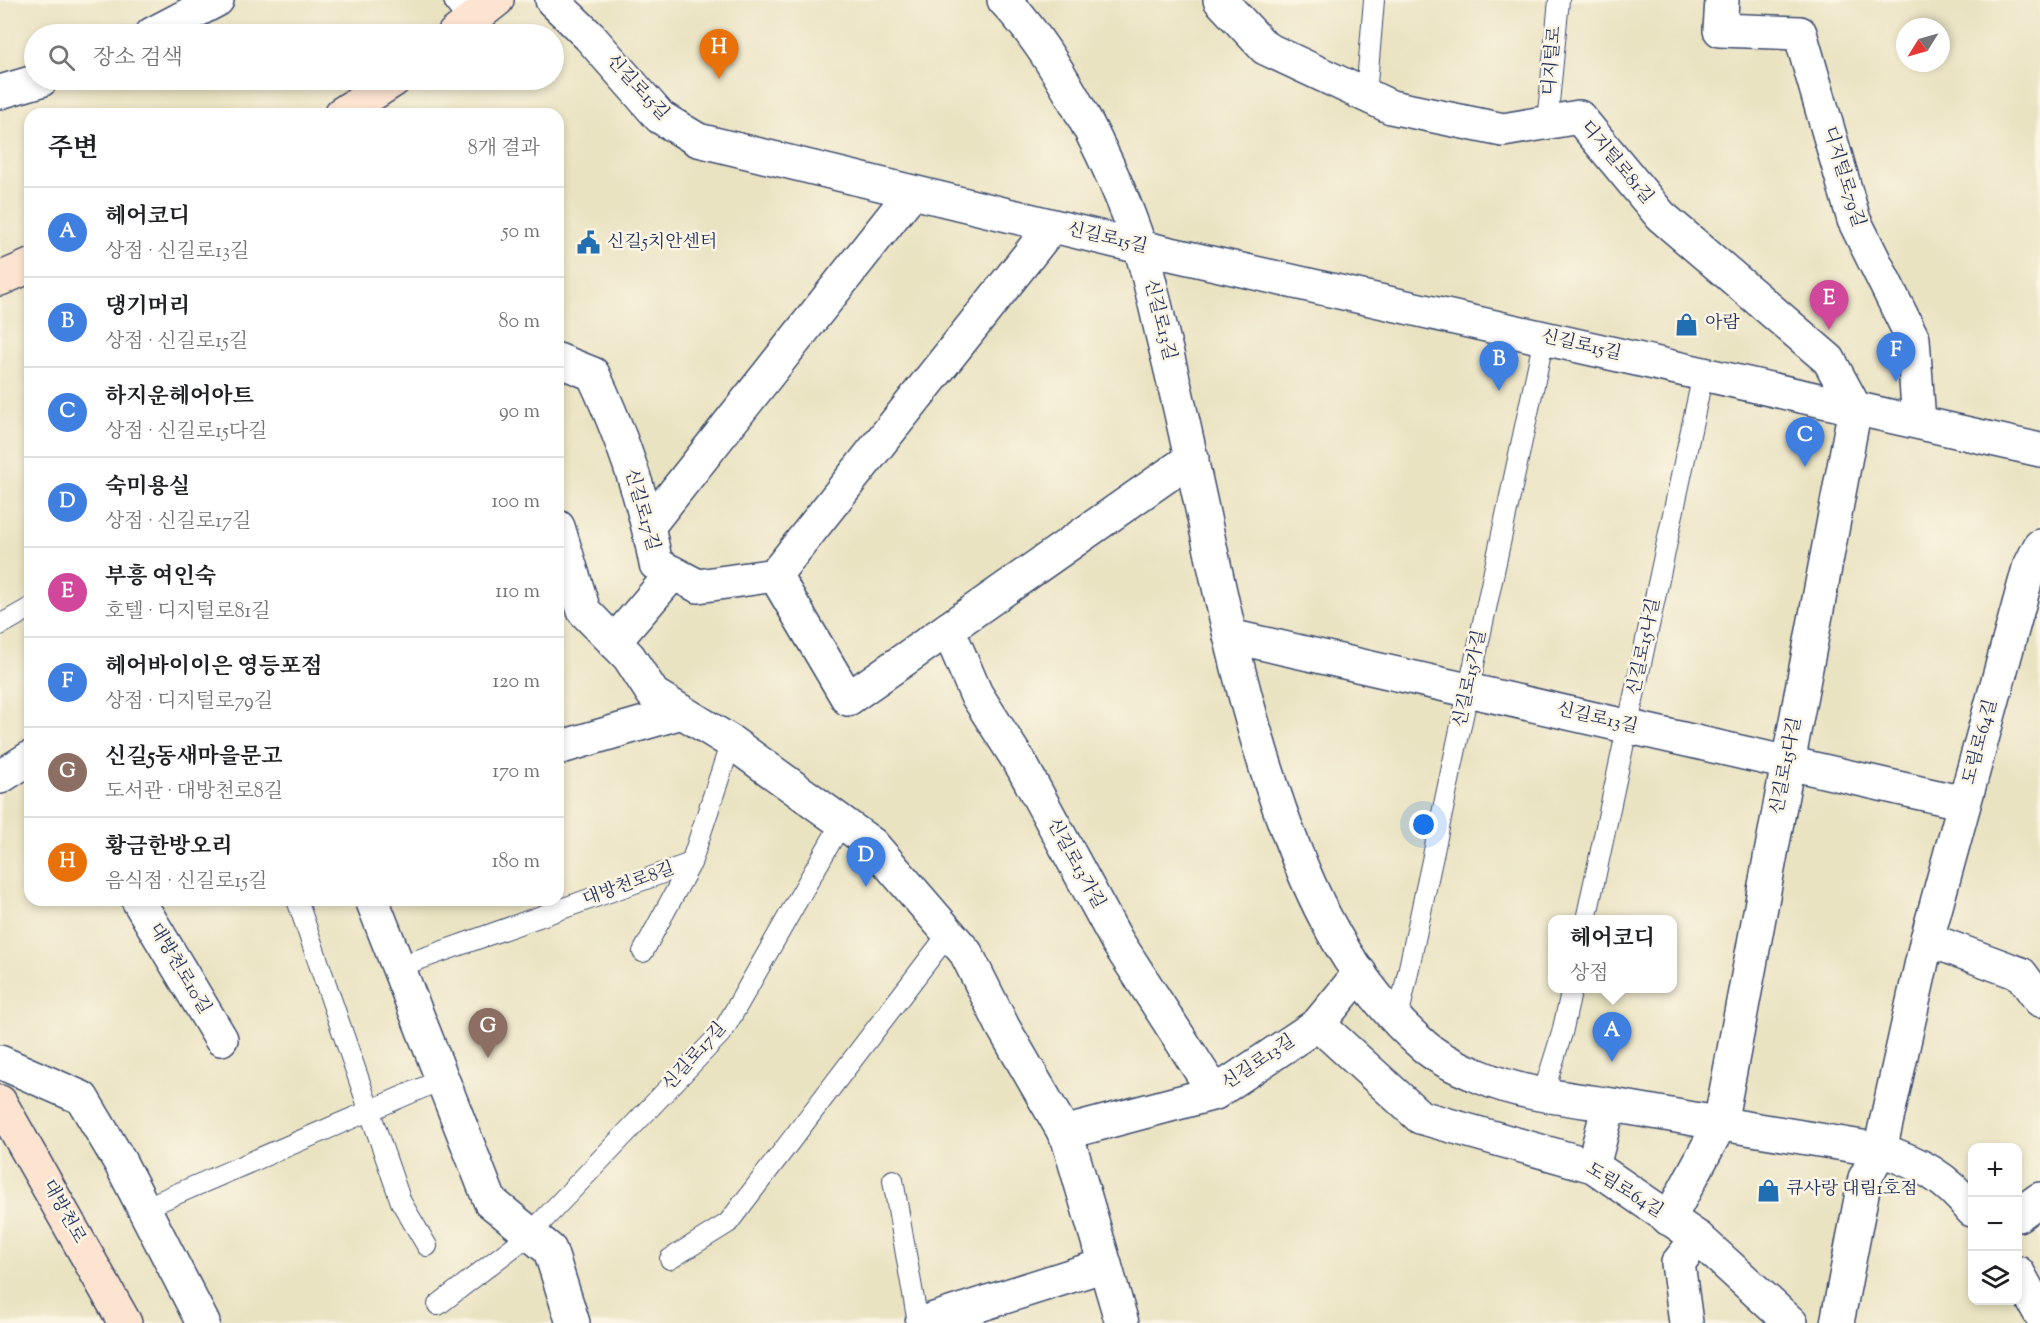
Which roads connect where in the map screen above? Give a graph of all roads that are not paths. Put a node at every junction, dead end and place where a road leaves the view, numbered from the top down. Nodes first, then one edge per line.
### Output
1 (217, 0) edge
2 (552, 0) edge
3 (1004, 0) edge
4 (1220, 0) edge
5 (1374, 0) edge
6 (1559, 0) edge
7 (1722, 0) edge
8 (171, 24) edge
9 (24, 85) edge
10 (378, 90) edge
11 (0, 92) edge
12 (1366, 95) junction
13 (350, 108) edge
14 (1547, 123) junction
15 (912, 192) junction
16 (1052, 226) junction
17 (1140, 247) junction
18 (24, 269) edge
19 (0, 279) edge
20 (1544, 338) junction
21 (564, 362) edge
22 (1703, 374) junction
23 (1855, 408) junction
24 (1919, 423) junction
25 (2040, 450) edge
26 (1191, 458) junction
27 (649, 525) junction
28 (2036, 566) edge
29 (564, 570) edge
30 (673, 573) junction
31 (775, 575) junction
32 (568, 598) edge
33 (24, 611) edge
34 (0, 625) edge
35 (948, 629) junction
36 (1230, 636) junction
37 (614, 642) junction
38 (1468, 690) junction
39 (682, 712) junction
40 (1628, 726) junction
41 (731, 742) junction
42 (564, 746) edge
43 (24, 762) edge
44 (1788, 763) junction
45 (0, 777) edge
46 (1964, 803) junction
47 (842, 822) junction
48 (691, 863) junction
49 (142, 906) edge
50 (299, 906) edge
51 (374, 906) edge
52 (1587, 915) edge
53 (948, 933) junction
54 (1927, 939) junction
55 (643, 952) dead end
56 (399, 967) junction
57 (1360, 973) junction
58 (1571, 993) edge
59 (2040, 999) edge
60 (1398, 1019) junction
61 (1318, 1024) junction
62 (221, 1039) dead end
63 (0, 1062) edge
64 (443, 1079) junction
65 (1215, 1093) junction
66 (1543, 1094) junction
67 (0, 1102) edge
68 (1609, 1105) junction
69 (370, 1108) junction
70 (1720, 1124) junction
71 (1064, 1133) junction
72 (1880, 1150) junction
73 (1593, 1166) junction
74 (893, 1180) dead end
75 (2040, 1199) edge
76 (1968, 1205) edge
77 (144, 1208) junction
78 (2022, 1212) edge
79 (1669, 1219) junction
80 (530, 1234) junction
81 (1698, 1238) junction
82 (427, 1246) dead end
83 (669, 1259) dead end
84 (1105, 1265) junction
85 (2022, 1280) edge
86 (438, 1305) dead end
87 (2040, 1313) edge
88 (125, 1323) edge
89 (202, 1323) edge
90 (573, 1323) edge
91 (920, 1323) edge
92 (1122, 1323) edge
93 (1686, 1323) edge
94 (1791, 1323) edge
95 (1837, 1323) edge

1 - 8 street
2 - 15 street, 신길로15길
3 - 17 street, 신길로13길
4 - 12 street, 디지털로81길
5 - 12 lane
6 - 14 lane, 디지털로
7 - 24 street, 디지털로79길
9 - 11 street
10 - 13 main road
12 - 14 street, 디지털로81길
14 - 23 street, 디지털로81길
15 - 16 street, 신길로15길
15 - 27 street
16 - 17 street, 신길로15길
16 - 31 street, 신길로15길
17 - 20 street, 신길로15길
17 - 26 street, 신길로13길
18 - 19 main road
20 - 22 street, 신길로15길
20 - 38 lane, 신길로15가길
21 - 27 street, 신길로17길
22 - 23 street, 신길로15길
22 - 40 lane, 신길로15나길
23 - 24 street, 신길로15길
23 - 44 street, 신길로15다길
24 - 25 street, 신길로15길
26 - 35 street
26 - 36 street, 신길로13길
27 - 30 street, 신길로17길
28 - 46 street, 도림로64길
29 - 32 street
30 - 31 street, 신길로17길
30 - 37 street
31 - 35 street
32 - 37 street
33 - 34 lane
35 - 65 street, 신길로13가길
36 - 38 street, 신길로13길
36 - 57 street, 신길로13길
37 - 39 street
38 - 40 street, 신길로13길
38 - 60 lane, 신길로15가길
39 - 41 street
39 - 42 street
40 - 44 street, 신길로13길
40 - 52 lane, 신길로15나길
41 - 47 street
41 - 48 lane
43 - 45 street
44 - 46 street, 신길로13길
44 - 70 street, 신길로15다길
46 - 54 street, 도림로64길
47 - 53 street
47 - 80 lane, 신길로17길
48 - 55 lane
48 - 56 lane, 대방천로8길
49 - 62 street, 대방천로10길
50 - 69 lane
51 - 56 street
53 - 71 street
53 - 83 lane
54 - 59 street
54 - 72 street, 도림로64길
56 - 64 street
57 - 60 street, 신길로13길
57 - 61 street, 신길로13길
58 - 66 lane
60 - 66 street, 신길로13길
61 - 65 street, 신길로13길
61 - 73 street, 도림로64길
63 - 77 street
64 - 69 lane
64 - 80 street
65 - 71 street, 신길로13길
66 - 68 street, 신길로13길
67 - 88 main road, 대방천로
68 - 70 street, 신길로13길
68 - 73 street
69 - 77 lane
69 - 82 lane
70 - 72 street, 신길로13길
70 - 79 street, 신길로15다길
71 - 84 street
72 - 76 street, 신길로13길
72 - 95 street, 도림로64길
73 - 79 street, 도림로64길
74 - 91 lane
75 - 78 street
77 - 89 street
79 - 81 street, 도림로64길
80 - 86 lane
80 - 90 street
81 - 93 street
81 - 94 street, 도림로64길
84 - 91 street
84 - 92 street
85 - 87 street

